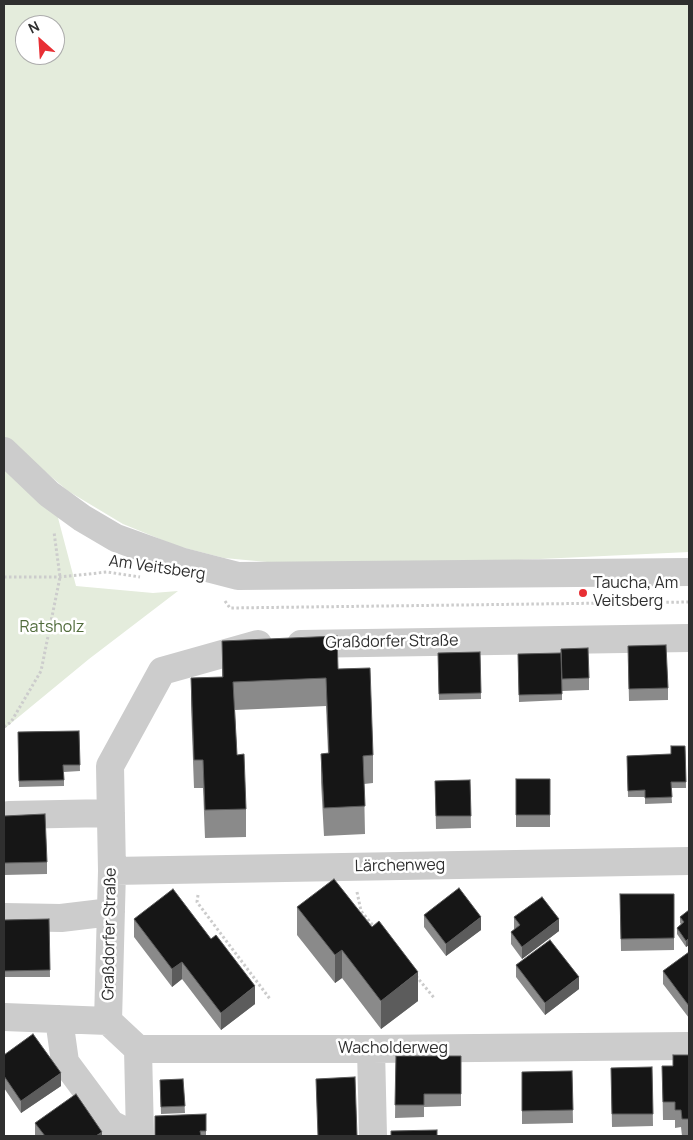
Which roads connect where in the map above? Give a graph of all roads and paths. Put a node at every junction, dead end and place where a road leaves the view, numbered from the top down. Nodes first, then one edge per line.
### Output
1 (4, 451) edge
2 (49, 494) junction
3 (689, 572) edge
4 (4, 577) edge
5 (60, 577) junction
6 (144, 578) dead end
7 (221, 596) dead end
8 (689, 602) edge
9 (689, 638) edge
10 (4, 727) edge
11 (111, 814) junction
12 (9, 815) edge
13 (689, 861) edge
14 (360, 867) junction
15 (200, 869) junction
16 (112, 871) junction
17 (111, 912) junction
18 (4, 918) edge
19 (380, 933) edge
20 (410, 970) edge
21 (270, 999) dead end
22 (435, 999) dead end
23 (4, 1018) edge
24 (59, 1020) junction
25 (108, 1021) junction
26 (689, 1046) edge
27 (138, 1049) junction
28 (371, 1049) junction
29 (134, 1136) edge
30 (140, 1136) edge
31 (373, 1136) edge

1 - 2 street
2 - 3 street
2 - 5 path
4 - 5 path, Am Veitsberg
5 - 6 path, Am Veitsberg
5 - 10 path
7 - 8 path
9 - 11 street, Graßdorfer Straße
11 - 12 street
11 - 16 street, Graßdorfer Straße
13 - 14 street, Lärchenweg
14 - 15 street, Lärchenweg
14 - 19 path
15 - 16 street, Lärchenweg
15 - 21 path
16 - 17 street, Graßdorfer Straße
17 - 18 street
17 - 25 street, Graßdorfer Straße
20 - 22 path
23 - 24 street
24 - 25 street
24 - 29 street
25 - 27 street
26 - 28 street, Wacholderweg
27 - 28 street, Wacholderweg
27 - 30 street
28 - 31 street

